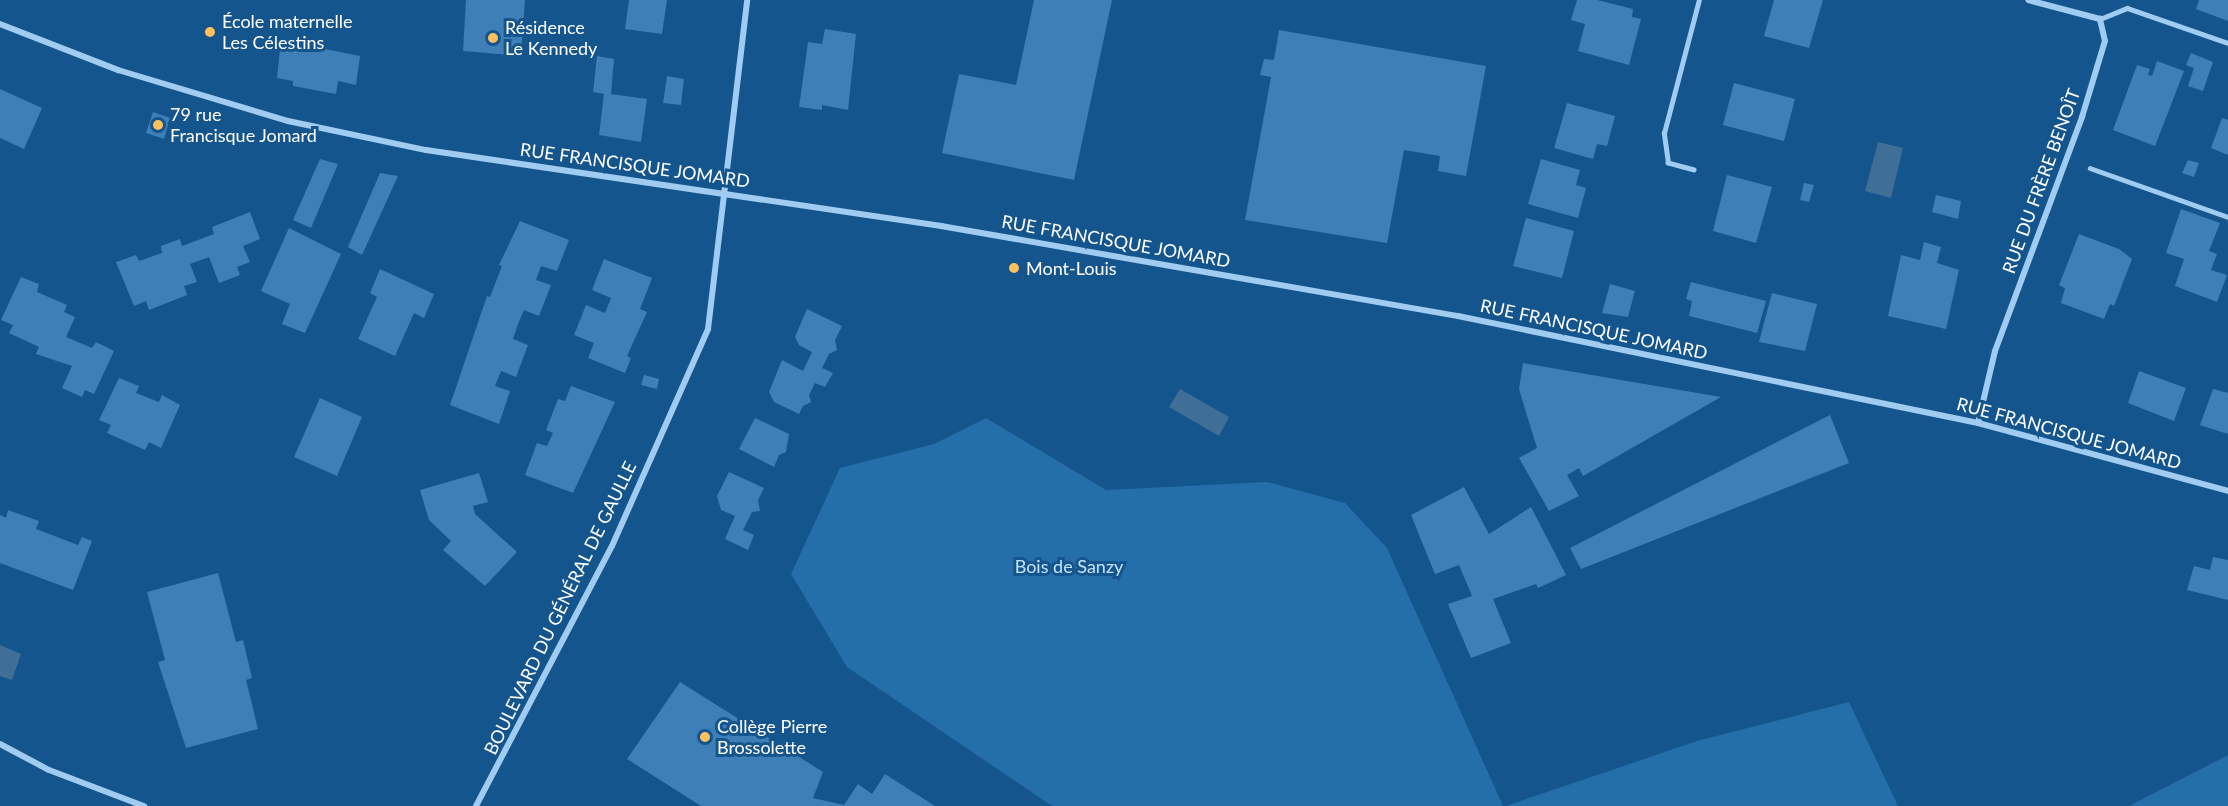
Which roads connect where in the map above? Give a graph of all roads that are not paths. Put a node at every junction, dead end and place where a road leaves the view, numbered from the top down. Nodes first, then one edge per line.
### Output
1 (747, 0) edge
2 (1699, 0) edge
3 (2028, 0) edge
4 (2100, 19) junction
5 (0, 24) edge
6 (2228, 43) edge
7 (2090, 168) dead end
8 (1694, 170) dead end
9 (725, 191) junction
10 (2228, 217) edge
11 (1978, 423) junction
12 (2228, 491) edge
13 (0, 744) edge
14 (144, 806) edge
15 (476, 806) edge

1 - 9 street, BOULEVARD DU GÉNÉRAL DE GAULLE
2 - 8 lane
3 - 4 street
4 - 6 lane
4 - 11 street, RUE DU FRÈRE BENOÎT
5 - 9 street, RUE FRANCISQUE JOMARD
7 - 10 lane
9 - 11 street, RUE FRANCISQUE JOMARD
9 - 15 street, BOULEVARD DU GÉNÉRAL DE GAULLE
11 - 12 street, RUE FRANCISQUE JOMARD
13 - 14 street

